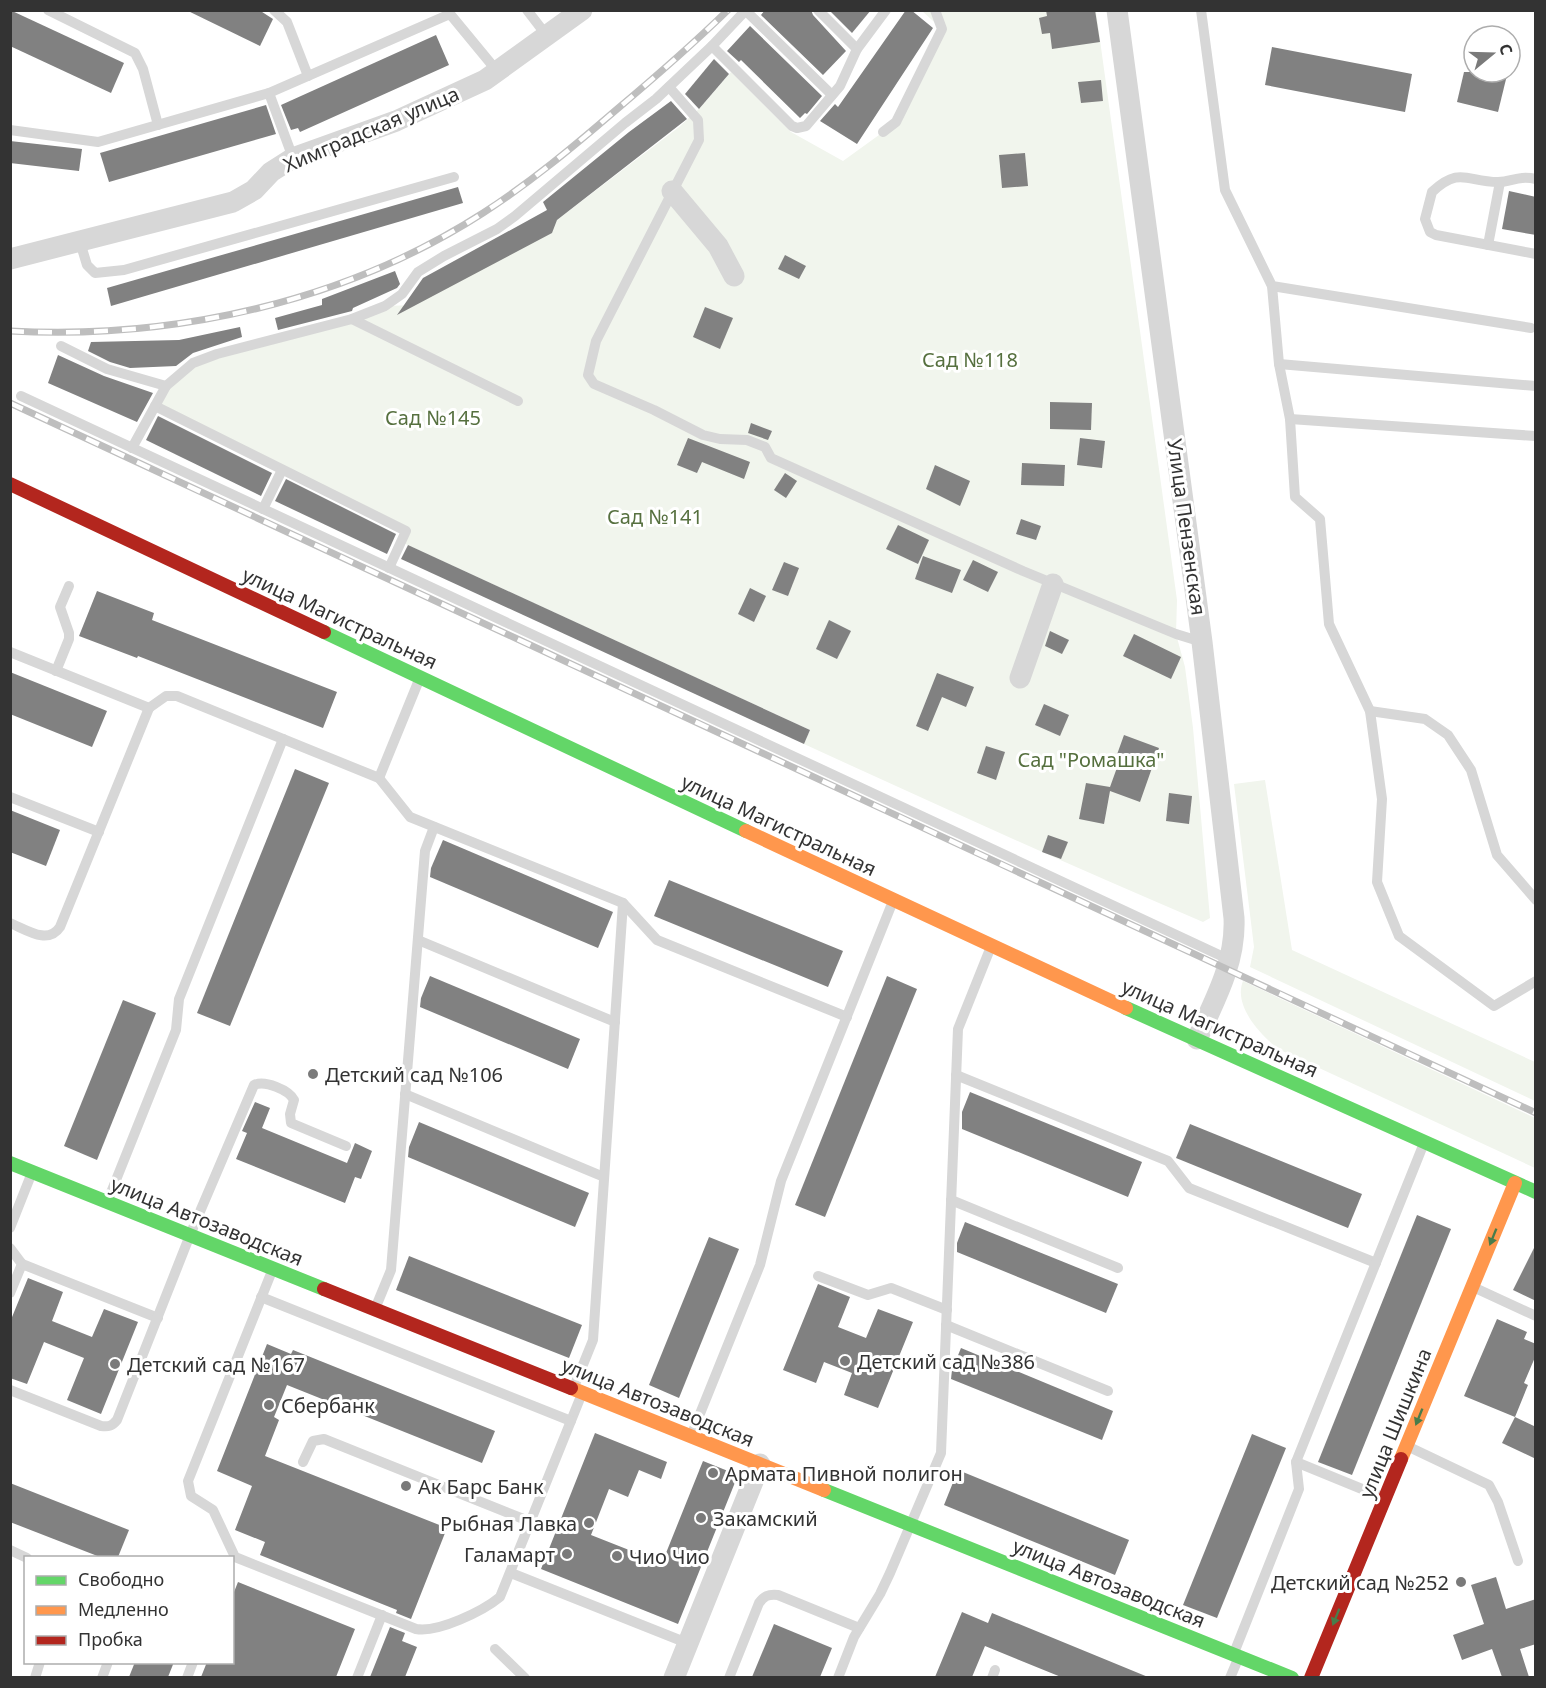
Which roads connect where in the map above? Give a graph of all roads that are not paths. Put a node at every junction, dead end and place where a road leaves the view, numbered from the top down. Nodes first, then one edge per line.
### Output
1 (48, 10) edge
2 (274, 10) edge
3 (527, 10) edge
4 (582, 10) edge
5 (818, 10) edge
6 (886, 10) edge
7 (935, 10) edge
8 (1117, 10) edge
9 (1201, 10) edge
10 (746, 11) edge
11 (547, 36) junction
12 (712, 46) junction
13 (857, 49) junction
14 (497, 71) junction
15 (308, 76) junction
16 (669, 87) junction
17 (269, 93) junction
18 (832, 95) junction
19 (158, 125) junction
20 (10, 130) edge
21 (883, 132) dead end
22 (292, 158) junction
23 (454, 177) dead end
24 (1536, 179) edge
25 (1500, 182) junction
26 (672, 192) junction
27 (80, 242) junction
28 (1488, 245) junction
29 (1536, 254) edge
30 (10, 259) edge
31 (734, 276) dead end
32 (1272, 286) junction
33 (352, 318) junction
34 (1531, 328) dead end
35 (61, 345) dead end
36 (1279, 364) junction
37 (166, 386) junction
38 (1536, 387) edge
39 (21, 396) dead end
40 (518, 401) dead end
41 (155, 406) junction
42 (1290, 419) junction
43 (1535, 436) edge
44 (132, 448) junction
45 (282, 470) junction
46 (10, 484) edge
47 (263, 509) junction
48 (389, 568) junction
49 (1053, 584) junction
50 (69, 586) dead end
51 (1202, 642) junction
52 (10, 652) edge
53 (56, 671) junction
54 (420, 677) junction
55 (1020, 678) dead end
56 (148, 708) junction
57 (1370, 711) junction
58 (283, 739) junction
59 (379, 778) junction
60 (10, 797) edge
61 (434, 827) junction
62 (99, 832) junction
63 (1536, 900) edge
64 (894, 901) junction
65 (623, 903) junction
66 (10, 923) edge
67 (418, 940) junction
68 (991, 946) junction
69 (1230, 960) junction
70 (1536, 981) edge
71 (847, 1017) junction
72 (615, 1022) junction
73 (1197, 1039) junction
74 (956, 1075) junction
75 (405, 1094) junction
76 (1424, 1142) junction
77 (346, 1146) dead end
78 (10, 1163) edge
79 (33, 1172) junction
80 (604, 1177) junction
81 (1515, 1182) junction
82 (1536, 1192) edge
83 (951, 1200) junction
84 (107, 1202) junction
85 (10, 1228) edge
86 (190, 1235) junction
87 (10, 1248) edge
88 (1376, 1263) junction
89 (22, 1264) junction
90 (273, 1268) junction
91 (1118, 1268) dead end
92 (818, 1276) dead end
93 (1472, 1286) junction
94 (10, 1293) edge
95 (261, 1297) junction
96 (375, 1310) junction
97 (947, 1310) junction
98 (1536, 1316) edge
99 (158, 1318) junction
100 (946, 1325) junction
101 (10, 1390) edge
102 (1108, 1390) dead end
103 (578, 1391) junction
104 (571, 1421) junction
105 (691, 1436) junction
106 (1407, 1446) junction
107 (303, 1462) dead end
108 (1296, 1462) junction
109 (760, 1464) junction
110 (1385, 1499) junction
111 (531, 1522) junction
112 (910, 1524) junction
113 (10, 1551) edge
114 (24, 1556) edge
115 (233, 1556) edge
116 (234, 1559) edge
117 (1518, 1561) dead end
118 (511, 1573) junction
119 (382, 1615) junction
120 (859, 1628) junction
121 (687, 1643) junction
122 (495, 1649) dead end
123 (1236, 1655) junction
124 (357, 1677) edge
125 (525, 1677) edge
126 (674, 1677) edge
127 (729, 1677) edge
128 (838, 1677) edge
129 (1230, 1677) edge
130 (1292, 1677) edge
131 (1311, 1677) edge

1 - 19 lane
2 - 15 lane
3 - 11 lane
4 - 11 street, Химградская улица
5 - 13 lane
6 - 13 lane
7 - 21 lane
8 - 51 street, Улица Пензенская
9 - 32 lane
10 - 12 lane
10 - 18 lane
11 - 14 street, Химградская улица
12 - 16 lane
12 - 18 lane
13 - 18 lane
14 - 15 lane
14 - 22 street, Химградская улица
15 - 17 lane
16 - 26 lane
16 - 33 lane
17 - 19 lane
17 - 22 lane
19 - 20 lane
22 - 27 street, Химградская улица
23 - 27 lane
24 - 25 lane
25 - 28 lane
25 - 28 lane
26 - 31 street
26 - 49 lane
27 - 30 street, Химградская улица
28 - 29 lane
32 - 34 lane
32 - 36 lane
33 - 37 lane
33 - 40 lane
35 - 37 lane
36 - 38 lane
36 - 42 lane
37 - 41 lane
39 - 44 lane
41 - 44 lane
41 - 45 lane
42 - 43 lane
42 - 57 lane
44 - 47 lane
45 - 47 lane
45 - 48 lane
46 - 54 street, улица Магистральная
47 - 48 lane
48 - 69 lane
49 - 51 lane
49 - 55 street
50 - 53 lane
51 - 69 street, Улица Пензенская
52 - 53 lane
53 - 56 lane
54 - 59 lane
54 - 64 street, улица Магистральная
56 - 58 lane
56 - 62 lane
57 - 63 lane
57 - 70 lane
58 - 59 lane
58 - 84 lane
59 - 61 lane
60 - 62 lane
61 - 65 lane
61 - 67 lane
62 - 66 lane
64 - 68 street, улица Магистральная
64 - 71 lane
65 - 71 lane
65 - 72 lane
67 - 72 lane
67 - 75 lane
68 - 73 street, улица Магистральная
68 - 74 lane
69 - 73 street, Улица Пензенская
71 - 105 lane
72 - 80 lane
73 - 76 street, улица Магистральная
74 - 83 lane
74 - 88 lane
75 - 80 lane
75 - 96 lane
76 - 81 street, улица Магистральная
76 - 88 lane
77 - 86 lane
78 - 79 street, улица Автозаводская
79 - 84 street, улица Автозаводская
79 - 85 lane
80 - 103 lane
81 - 82 street, улица Магистральная
81 -> 93 street, улица Шишкина
83 - 91 lane
83 - 97 lane
84 - 86 street, улица Автозаводская
86 - 90 street, улица Автозаводская
86 - 99 lane
87 - 89 lane
88 - 108 lane
89 - 94 lane
89 - 99 lane
90 - 95 lane
90 - 96 street, улица Автозаводская
92 - 97 lane
93 - 98 lane
93 -> 106 street, улица Шишкина
95 - 104 lane
95 - 115 lane
96 - 103 street, улица Автозаводская
97 - 100 lane
99 - 101 lane
100 - 102 lane
100 - 112 lane
103 - 104 lane
103 - 105 street, улица Автозаводская
104 - 111 lane
105 - 109 street, улица Автозаводская
106 - 110 street, улица Шишкина
106 - 117 lane
107 - 111 lane
108 - 110 lane
108 - 123 lane
109 - 112 street, улица Автозаводская
109 - 121 street
110 -> 131 street, улица Шишкина
111 - 118 lane
112 - 120 lane
112 - 123 street, улица Автозаводская
113 - 114 lane
116 - 119 lane
118 - 119 lane
118 - 121 lane
119 - 124 lane
120 - 127 lane
120 - 128 lane
121 - 126 street
122 - 125 lane
123 - 129 lane
123 - 130 street, улица Автозаводская

